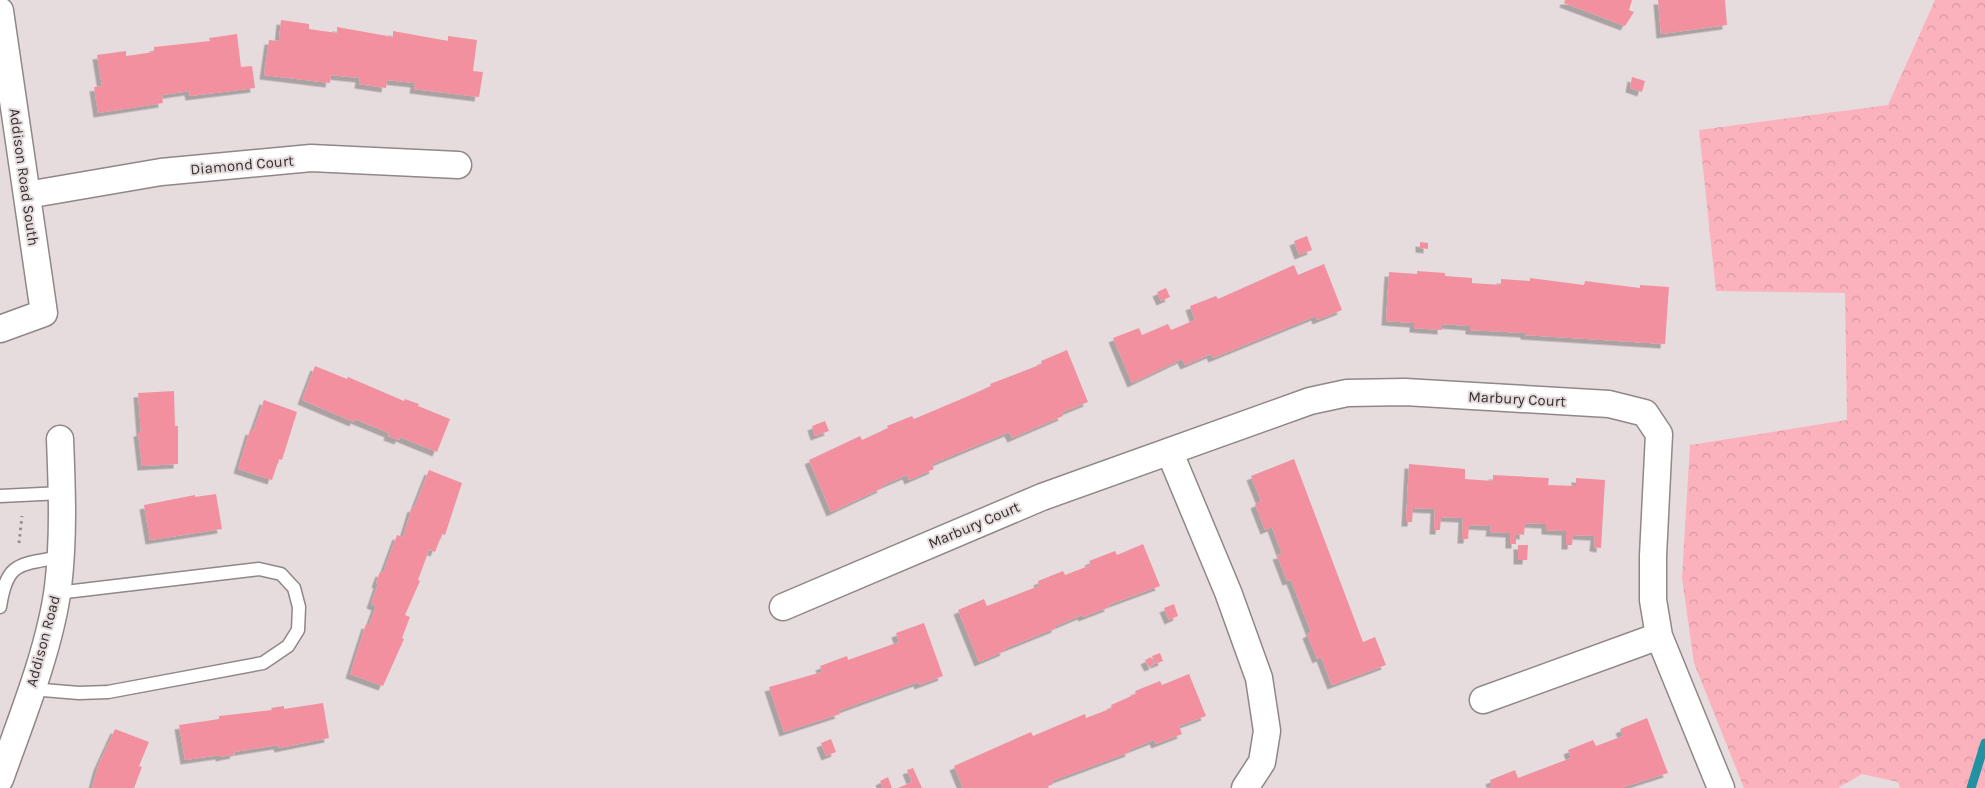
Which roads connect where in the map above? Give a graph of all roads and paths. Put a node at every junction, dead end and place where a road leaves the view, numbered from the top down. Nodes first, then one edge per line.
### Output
1 (0, 11) edge
2 (458, 165) dead end
3 (27, 195) junction
4 (0, 329) edge
5 (60, 439) dead end
6 (1170, 453) junction
7 (62, 493) junction
8 (24, 495) junction
9 (0, 496) edge
10 (19, 548) dead end
11 (61, 557) junction
12 (57, 593) junction
13 (0, 607) edge
14 (783, 607) dead end
15 (1658, 636) junction
16 (31, 689) junction
17 (1483, 700) dead end
18 (0, 779) edge
19 (1245, 788) edge
20 (1721, 788) edge

1 - 3 street, Addison Road South
2 - 3 street, Diamond Court
3 - 4 street, Addison Road South
5 - 7 street, Addison Road
6 - 14 street, Marbury Court
6 - 15 street, Marbury Court
6 - 19 street
7 - 8 lane
7 - 11 street, Addison Road
8 - 9 lane
8 - 10 path
11 - 12 street, Addison Road
11 - 13 lane
12 - 16 street, Addison Road
12 - 16 lane
15 - 17 street
15 - 20 street, Marbury Court
16 - 18 street, Addison Road

